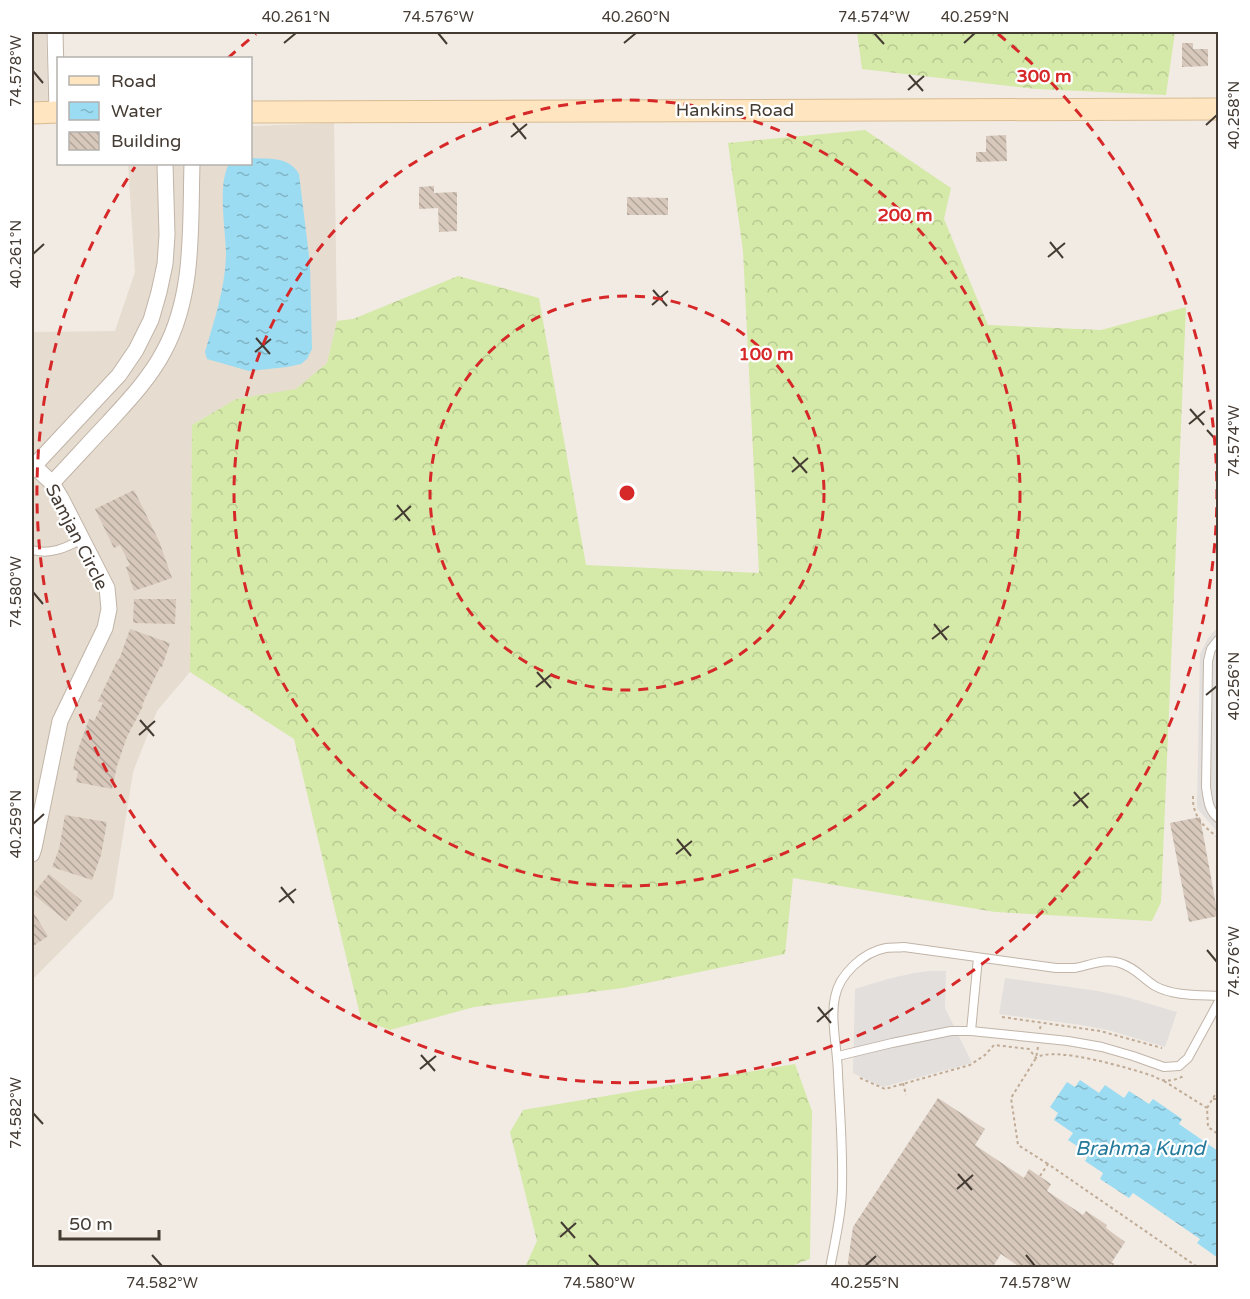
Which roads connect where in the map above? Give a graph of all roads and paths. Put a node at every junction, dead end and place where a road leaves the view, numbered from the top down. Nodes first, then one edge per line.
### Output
1 (56, 32) edge
2 (57, 72) edge
3 (1218, 109) edge
4 (32, 112) edge
5 (57, 112) edge
6 (252, 112) edge
7 (165, 165) edge
8 (192, 165) edge
9 (166, 215) junction
10 (191, 215) junction
11 (33, 465) edge
12 (52, 483) junction
13 (82, 539) junction
14 (32, 550) edge
15 (1218, 640) edge
16 (1193, 796) dead end
17 (1218, 818) edge
18 (1218, 837) edge
19 (32, 854) edge
20 (978, 958) junction
21 (1218, 996) edge
22 (1218, 1004) edge
23 (1002, 1017) dead end
24 (1041, 1023) junction
25 (971, 1031) junction
26 (1040, 1038) junction
27 (1162, 1048) dead end
28 (838, 1056) junction
29 (1036, 1058) junction
30 (860, 1078) dead end
31 (1164, 1081) dead end
32 (903, 1083) junction
33 (1218, 1090) edge
34 (906, 1095) dead end
35 (1212, 1099) junction
36 (1218, 1099) edge
37 (1207, 1108) junction
38 (1218, 1134) edge
39 (1048, 1164) junction
40 (1040, 1176) dead end
41 (1111, 1263) dead end
42 (830, 1268) edge
43 (1119, 1268) edge
44 (1199, 1268) edge

1 - 2 street
3 - 6 main road, Hankins Road
4 - 5 main road
7 - 9 street
8 - 10 street
9 - 10 street
9 - 11 street
10 - 12 street
11 - 12 street, Samjan Circle
12 - 13 street, Samjan Circle
13 - 14 lane
13 - 19 street, Samjan Circle
15 - 17 lane
16 - 18 path
20 - 21 lane
20 - 25 lane
20 - 28 lane
22 - 26 lane
23 - 24 path
24 - 26 path
24 - 27 path
25 - 26 lane
25 - 28 lane
26 - 29 path
28 - 42 lane
29 - 32 path
29 - 39 path
30 - 32 path
31 - 37 path
32 - 34 path
33 - 35 path
35 - 36 path
35 - 37 path
37 - 38 path
39 - 40 path
39 - 44 path
41 - 43 path

